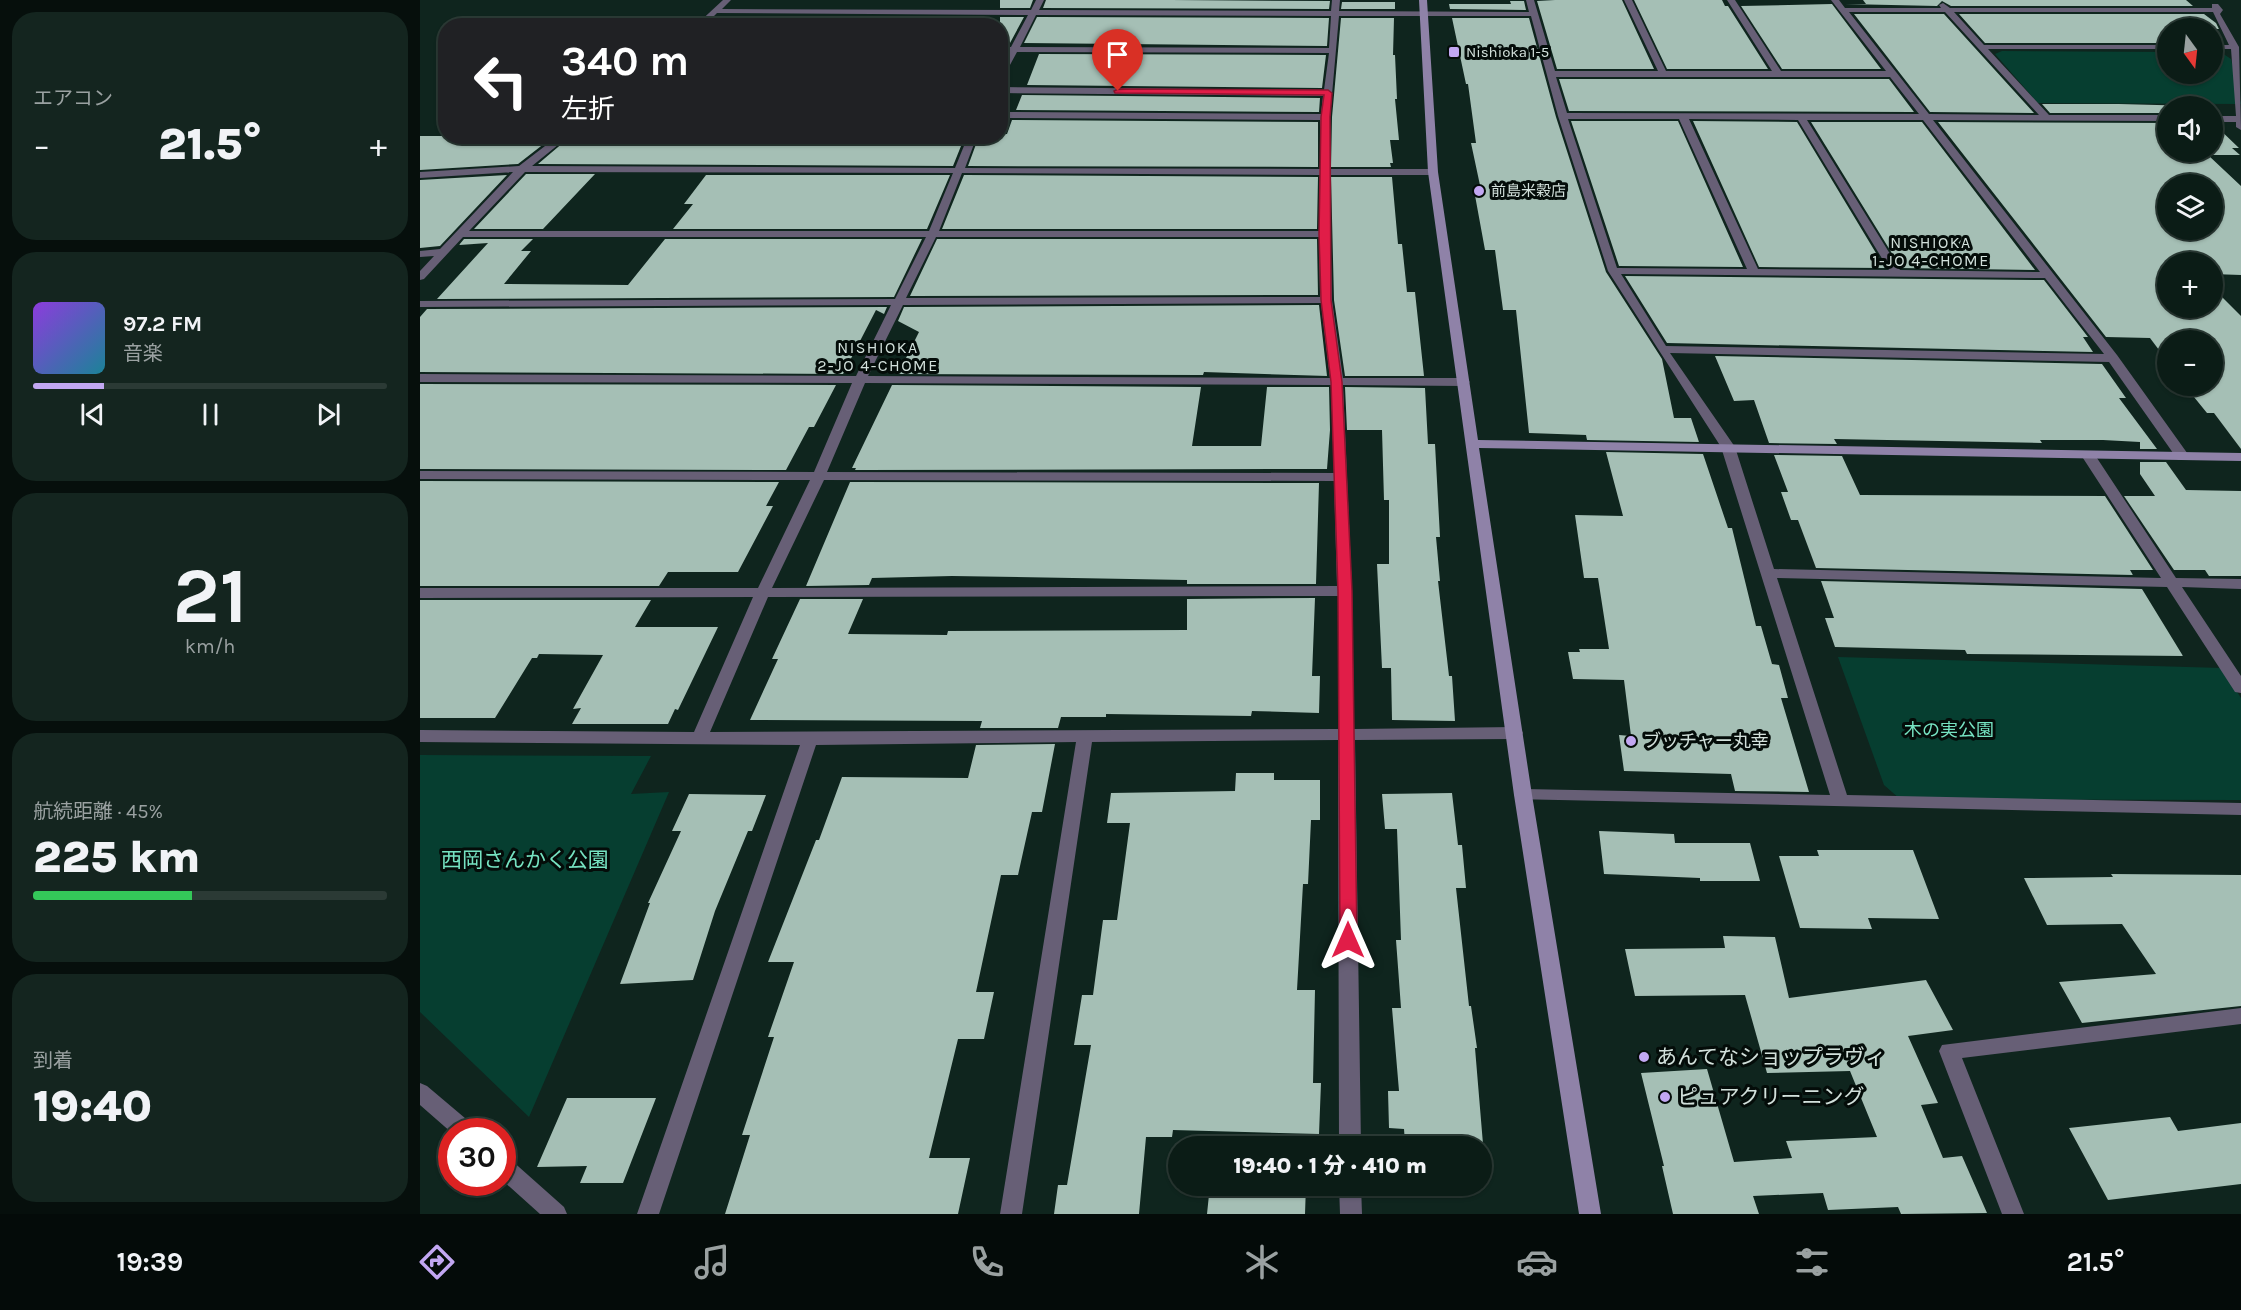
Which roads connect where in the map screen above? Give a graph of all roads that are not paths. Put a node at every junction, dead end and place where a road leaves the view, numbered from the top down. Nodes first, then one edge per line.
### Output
1 (728, 0) edge
2 (1040, 0) edge
3 (1423, 0) edge
4 (1530, 0) edge
5 (1628, 0) edge
6 (1731, 0) edge
7 (1835, 0) edge
8 (1939, 0) edge
9 (2208, 0) edge
10 (1335, 6) edge
11 (1947, 9) junction
12 (1843, 10) junction
13 (2219, 10) junction
14 (715, 11) junction
15 (1034, 11) junction
16 (1424, 13) junction
17 (1534, 14) junction
18 (708, 18) edge
19 (1980, 46) junction
20 (2157, 47) edge
21 (2223, 47) edge
22 (2235, 47) junction
23 (1008, 49) edge
24 (1014, 49) junction
25 (1333, 51) junction
26 (1008, 61) edge
27 (1551, 74) junction
28 (1663, 74) junction
29 (1778, 74) junction
30 (1892, 74) junction
31 (1008, 90) edge
32 (1328, 93) junction
33 (1008, 115) edge
34 (1563, 116) junction
35 (1325, 117) junction
36 (1683, 117) junction
37 (1801, 117) junction
38 (1924, 117) junction
39 (2047, 118) junction
40 (2157, 118) edge
41 (2223, 121) edge
42 (2240, 123) edge
43 (555, 144) edge
44 (969, 144) edge
45 (522, 169) junction
46 (958, 170) junction
47 (1325, 172) junction
48 (1433, 172) junction
49 (420, 175) edge
50 (933, 232) junction
51 (463, 234) junction
52 (1324, 234) junction
53 (444, 252) junction
54 (420, 254) edge
55 (1613, 271) junction
56 (1754, 272) junction
57 (1897, 274) junction
58 (2046, 275) junction
59 (420, 277) edge
60 (1326, 300) junction
61 (900, 302) junction
62 (420, 304) edge
63 (1662, 349) junction
64 (2113, 358) junction
65 (420, 378) edge
66 (860, 380) junction
67 (1336, 382) junction
68 (1464, 382) junction
69 (1473, 444) junction
70 (1728, 447) junction
71 (2088, 455) junction
72 (2183, 457) junction
73 (2241, 457) edge
74 (420, 475) edge
75 (819, 476) junction
76 (1339, 477) junction
77 (1768, 573) junction
78 (2173, 583) junction
79 (2241, 584) edge
80 (1345, 591) junction
81 (763, 592) junction
82 (420, 593) edge
83 (2241, 688) edge
84 (1515, 733) junction
85 (1346, 734) junction
86 (420, 736) edge
87 (700, 737) junction
88 (1085, 737) junction
89 (810, 739) junction
90 (1523, 795) junction
91 (1841, 802) junction
92 (2241, 809) edge
93 (2241, 1016) edge
94 (420, 1092) edge
95 (449, 1118) edge
96 (1350, 1136) edge
97 (516, 1178) edge
98 (1350, 1196) edge
99 (556, 1214) edge
100 (648, 1214) edge
101 (1011, 1214) edge
102 (1351, 1214) edge
103 (1590, 1214) edge
104 (2013, 1214) edge

1 - 14 street
2 - 15 street
3 - 16 street
4 - 17 street
5 - 28 street
6 - 29 street
7 - 12 street
8 - 11 street
9 - 13 street
10 - 15 street
10 - 16 street
10 - 25 street
11 - 12 street
11 - 13 street
11 - 19 street
12 - 30 street
13 - 22 street
14 - 15 street
14 - 18 street
15 - 24 street
16 - 17 street
16 - 48 street
17 - 27 street
19 - 20 street
19 - 39 street
21 - 22 street
22 - 42 street
23 - 24 street
24 - 25 street
24 - 26 street
25 - 32 street
27 - 28 street
27 - 34 street
28 - 29 street
29 - 30 street
30 - 38 street
31 - 32 street
32 - 35 street
33 - 35 street
34 - 36 street
34 - 55 street
35 - 47 street
36 - 37 street
36 - 56 street
37 - 38 street
37 - 57 street
38 - 39 street
38 - 58 street
39 - 40 street
41 - 42 street
43 - 45 street
44 - 46 street
45 - 46 street
45 - 49 street
45 - 51 street
46 - 47 street
46 - 50 street
47 - 48 street
47 - 52 street
48 - 68 street
50 - 51 street
50 - 52 street
50 - 61 street
51 - 53 street
52 - 60 street
53 - 54 street
53 - 59 street
55 - 56 street
55 - 63 street
56 - 57 street
57 - 58 street
58 - 64 street
60 - 61 street
60 - 67 street
61 - 62 street
61 - 66 street
63 - 64 street
63 - 70 street
64 - 72 street
65 - 66 street
66 - 67 street
66 - 75 street
67 - 68 street
67 - 76 street
68 - 69 street
69 - 70 street
69 - 84 street
70 - 71 street
70 - 77 street
71 - 72 street
71 - 78 street
72 - 73 street
74 - 75 street
75 - 76 street
75 - 81 street
76 - 80 street
77 - 78 street
77 - 91 street
78 - 79 street
78 - 83 street
80 - 81 street
80 - 85 street
81 - 82 street
81 - 87 street
84 - 85 street
84 - 90 street
85 - 88 street
85 - 96 street
86 - 87 street
87 - 89 street
88 - 89 street
88 - 101 street
89 - 100 street
90 - 91 street
90 - 103 street
91 - 92 street
93 - 104 street
94 - 95 street
97 - 99 street
98 - 102 street

